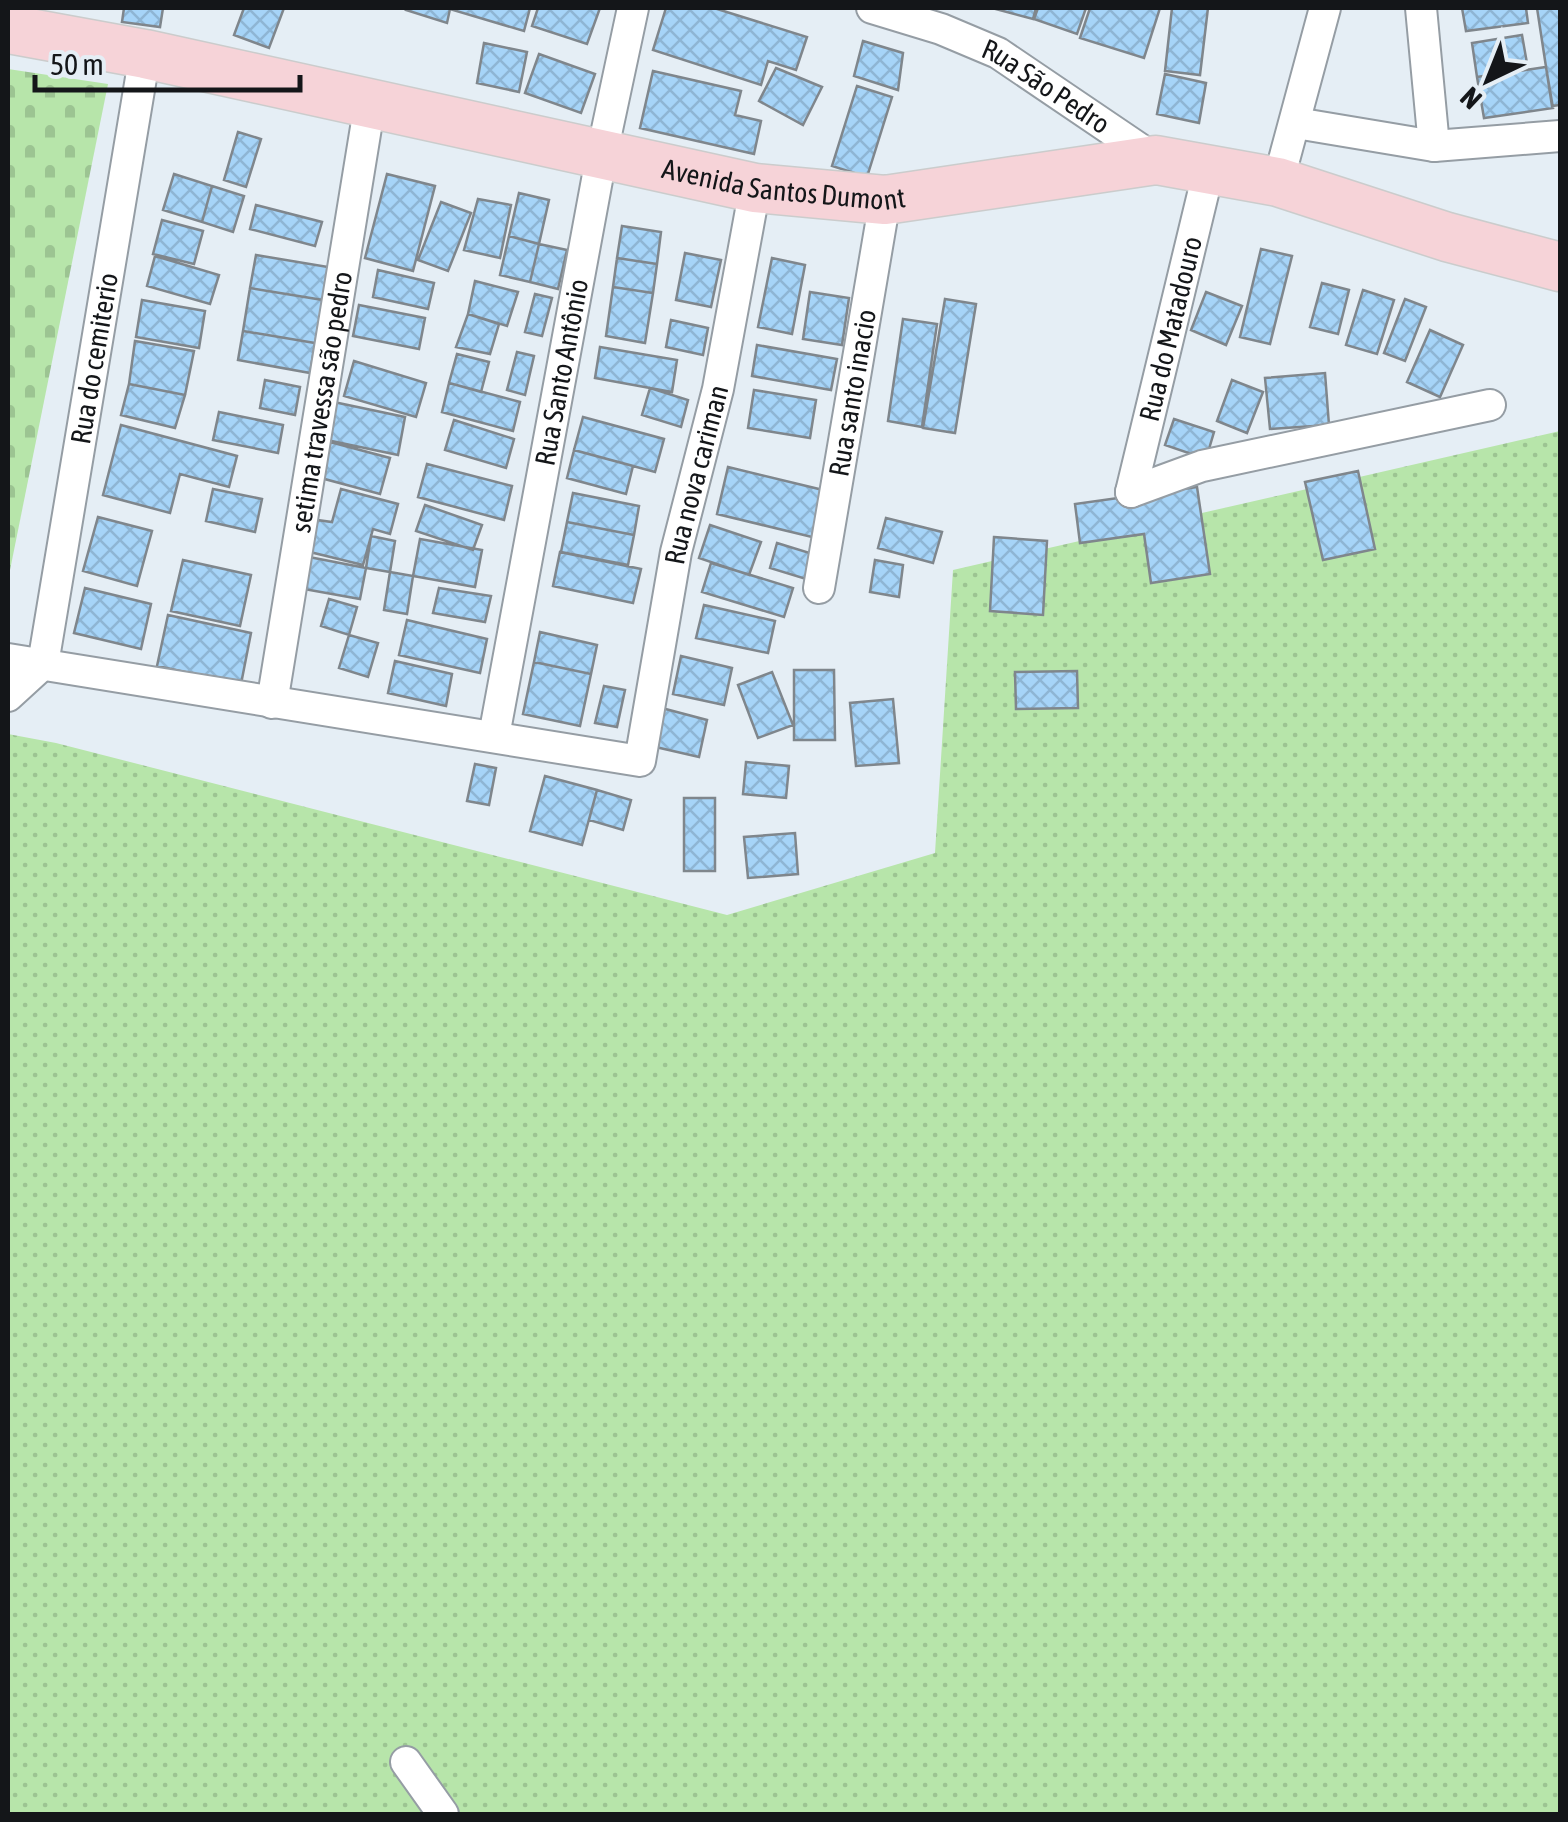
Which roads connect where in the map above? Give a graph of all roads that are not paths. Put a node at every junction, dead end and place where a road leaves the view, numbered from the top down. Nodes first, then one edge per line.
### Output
1 (633, 8) edge
2 (872, 8) edge
3 (1324, 8) edge
4 (1421, 8) edge
5 (8, 29) edge
6 (145, 54) junction
7 (370, 103) junction
8 (1296, 123) junction
9 (1560, 136) edge
10 (1434, 146) junction
11 (602, 153) junction
12 (1156, 160) junction
13 (1209, 169) junction
14 (1278, 182) junction
15 (755, 188) junction
16 (885, 200) junction
17 (1560, 267) edge
18 (1490, 405) dead end
19 (819, 588) dead end
20 (8, 659) edge
21 (43, 664) junction
22 (8, 696) edge
23 (272, 703) junction
24 (494, 736) junction
25 (406, 1762) dead end
26 (443, 1814) edge

1 - 11 street, Rua Santo Antônio
2 - 12 street, Rua São Pedro
3 - 8 street
4 - 10 street
5 - 6 main road, Avenida Santos Dumont
6 - 7 main road, Avenida Santos Dumont
6 - 21 street, Rua do cemiterio
7 - 11 main road, Avenida Santos Dumont
7 - 23 street, setima travessa são pedro
8 - 10 street
8 - 14 street
9 - 10 street
11 - 15 main road, Avenida Santos Dumont
11 - 24 street, Rua Santo Antônio
12 - 13 main road, Avenida Santos Dumont
12 - 16 main road, Avenida Santos Dumont
13 - 14 main road, Avenida Santos Dumont
13 - 18 street, Rua do Matadouro
14 - 17 main road, Avenida Santos Dumont
15 - 16 main road, Avenida Santos Dumont
15 - 24 street, Rua nova cariman
16 - 19 street, Rua santo inacio
20 - 21 street
21 - 22 street
21 - 23 street
23 - 24 street
25 - 26 street

